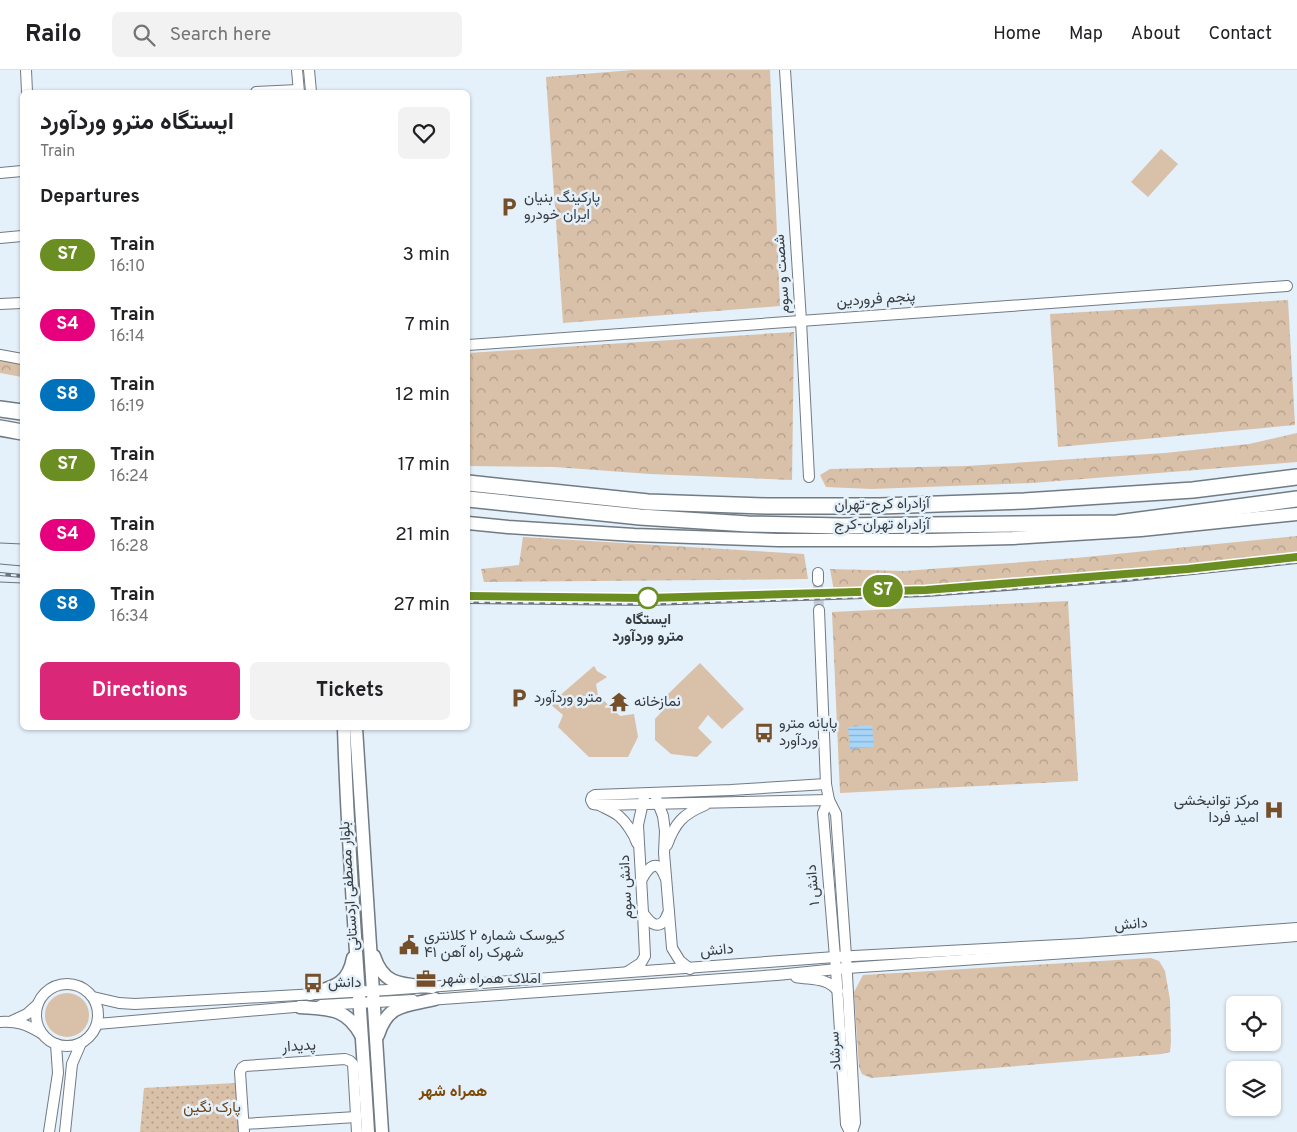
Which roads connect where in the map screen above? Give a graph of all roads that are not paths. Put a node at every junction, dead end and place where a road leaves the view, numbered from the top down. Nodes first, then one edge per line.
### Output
1 (26, 70) edge
2 (297, 70) edge
3 (309, 70) edge
4 (785, 70) edge
5 (27, 90) edge
6 (298, 90) edge
7 (311, 90) edge
8 (20, 171) edge
9 (0, 172) edge
10 (20, 236) edge
11 (0, 238) edge
12 (1287, 286) dead end
13 (20, 303) edge
14 (0, 304) edge
15 (802, 321) junction
16 (470, 345) edge
17 (0, 355) edge
18 (20, 358) edge
19 (0, 409) edge
20 (20, 412) edge
21 (0, 428) edge
22 (20, 432) edge
23 (809, 477) dead end
24 (1297, 477) edge
25 (470, 482) edge
26 (470, 499) edge
27 (1297, 499) edge
28 (1297, 514) edge
29 (470, 523) edge
30 (819, 610) tunnel mouth
31 (344, 730) edge
32 (356, 730) edge
33 (826, 784) junction
34 (650, 792) junction
35 (829, 800) junction
36 (711, 802) junction
37 (658, 803) junction
38 (643, 804) junction
39 (600, 805) junction
40 (664, 854) junction
41 (640, 855) junction
42 (642, 880) junction
43 (666, 880) junction
44 (669, 912) junction
45 (644, 913) junction
46 (1297, 928) edge
47 (1297, 936) edge
48 (371, 942) junction
49 (355, 946) junction
50 (846, 956) junction
51 (835, 957) junction
52 (841, 968) junction
53 (690, 969) junction
54 (627, 972) junction
55 (778, 975) junction
56 (838, 991) junction
57 (434, 993) junction
58 (310, 994) junction
59 (93, 997) junction
60 (359, 997) junction
61 (373, 997) junction
62 (37, 1005) junction
63 (300, 1007) junction
64 (12, 1021) junction
65 (0, 1022) edge
66 (97, 1024) junction
67 (41, 1033) junction
68 (362, 1037) junction
69 (376, 1040) junction
70 (81, 1042) junction
71 (56, 1044) junction
72 (378, 1061) junction
73 (364, 1063) junction
74 (356, 1117) junction
75 (244, 1128) edge
76 (49, 1132) edge
77 (65, 1132) edge
78 (357, 1132) edge
79 (368, 1132) edge
80 (382, 1132) edge
81 (851, 1132) edge

1 - 5 street
2 - 6 street
3 - 7 street
4 - 15 street, شصت و سوم
8 - 9 street
10 - 11 street
12 - 15 street, پنجم فروردین
13 - 14 street
15 - 16 street, پنجم فروردین
15 - 23 street, شصت و سوم
17 - 18 street
19 - 20 highway
21 - 22 highway
24 - 25 highway, آزادراه کرج-تهران
26 - 27 highway, آزادراه تهران-کرج
28 - 29 main road
30 - 33 street, دانش ۱
31 - 49 main road, بلوار مصطفی اردستانی
32 - 48 main road, بلوار مصطفی اردستانی
33 - 34 street
33 - 35 street, دانش ۱
34 - 37 street
34 - 38 street, دانش سوم
34 - 39 street
35 - 36 street
35 - 50 street, دانش ۱
35 - 51 street, دانش ۱
36 - 37 street
36 - 40 street
37 - 38 street
37 - 40 street
38 - 39 street
38 - 41 street, دانش سوم
39 - 41 street
40 - 43 street
41 - 42 street, دانش سوم
42 - 43 street
42 - 45 street, دانش سوم
43 - 44 street
44 - 45 street
44 - 53 street
45 - 54 street, دانش سوم
46 - 50 street, دانش
47 - 52 street, دانش
48 - 57 main road
48 - 61 main road, بلوار مصطفی اردستانی
49 - 58 main road
49 - 60 main road, بلوار مصطفی اردستانی
50 - 51 street, دانش
50 - 52 street, دانش ۱
51 - 52 street, دانش ۱
51 - 53 street, دانش
52 - 55 street, دانش
52 - 56 street, سرشاد
52 - 81 street, سرشاد
53 - 54 street, دانش
54 - 57 street, دانش
55 - 56 street
55 - 57 street, دانش
56 - 81 street, سرشاد
57 - 61 street, دانش
57 - 69 main road
58 - 59 street, دانش
58 - 60 street, دانش
59 - 62 street
59 - 66 street
60 - 61 street, دانش
60 - 63 street, دانش
60 - 68 main road, بلوار مصطفی اردستانی
61 - 69 main road, بلوار مصطفی اردستانی
62 - 64 street
62 - 67 street
63 - 66 street, دانش
63 - 68 main road
64 - 65 street
64 - 67 street
66 - 70 street
67 - 71 street
68 - 73 main road, بلوار مصطفی اردستانی
69 - 72 main road, بلوار مصطفی اردستانی
70 - 71 street
70 - 77 street
71 - 76 street
72 - 73 main road
72 - 80 main road, بلوار مصطفی اردستانی
73 - 79 main road, بلوار مصطفی اردستانی
74 - 75 street
74 - 75 street, پدیدار
74 - 78 street, پدیدار

